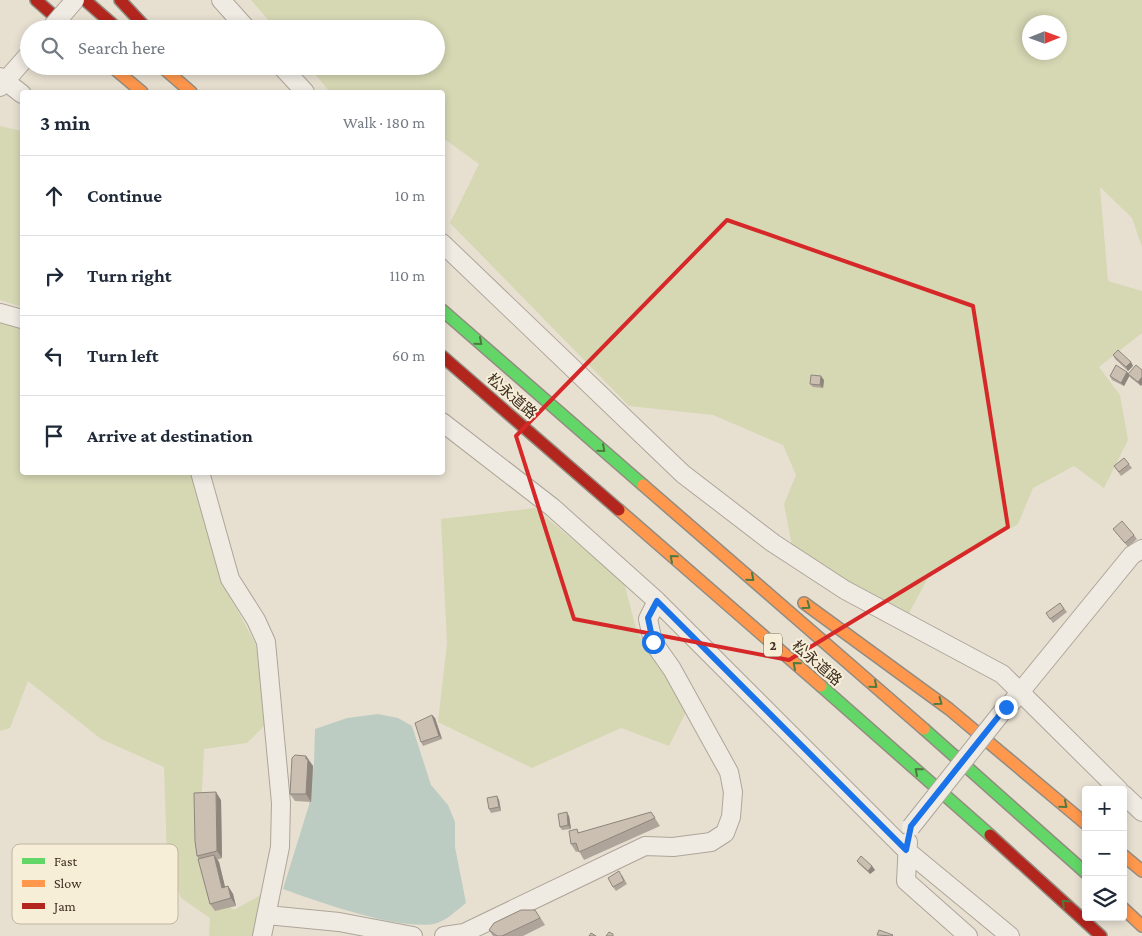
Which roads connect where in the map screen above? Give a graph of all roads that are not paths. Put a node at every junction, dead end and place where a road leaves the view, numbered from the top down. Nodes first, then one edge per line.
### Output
1 (36, 0) edge
2 (75, 0) edge
3 (85, 0) edge
4 (120, 0) edge
5 (221, 0) edge
6 (58, 20) edge
7 (59, 20) edge
8 (108, 20) edge
9 (139, 20) edge
10 (239, 20) edge
11 (20, 63) edge
12 (122, 75) edge
13 (174, 75) edge
14 (289, 75) edge
15 (2, 82) edge
16 (140, 90) edge
17 (189, 90) edge
18 (303, 90) edge
19 (20, 93) edge
20 (445, 246) edge
21 (0, 313) edge
22 (445, 313) edge
23 (20, 318) edge
24 (445, 359) edge
25 (445, 424) edge
26 (201, 475) edge
27 (655, 494) junction
28 (1142, 549) edge
29 (766, 576) dead end
30 (798, 599) dead end
31 (657, 601) junction
32 (1020, 693) junction
33 (1115, 786) edge
34 (1127, 798) edge
35 (1142, 812) edge
36 (1082, 821) edge
37 (906, 850) junction
38 (1127, 858) edge
39 (1082, 869) edge
40 (1142, 871) edge
41 (1127, 912) edge
42 (267, 915) junction
43 (1142, 926) edge
44 (262, 936) edge
45 (413, 936) edge
46 (444, 936) edge
47 (968, 936) edge
48 (1010, 936) edge
49 (1101, 936) edge

1 - 7 highway
2 - 6 street, bridge
3 - 8 highway
4 - 9 highway
5 - 10 street
11 - 15 street
12 - 16 highway
13 - 17 highway
14 - 18 street
15 - 19 street
20 - 32 street
21 - 23 street
22 -> 27 highway, 松永道路 / 2
49 -> 24 highway, 松永道路 / 2
25 - 31 street
26 - 42 street
27 - 29 highway
27 -> 39 highway, 松永道路 / 2
28 - 32 street
30 -> 36 highway
31 - 37 street
31 - 46 street
32 - 33 street
32 - 37 street, bridge
34 - 35 street
37 - 47 street
37 - 48 street
38 - 40 highway
41 - 43 highway
42 - 44 street
42 - 45 street

